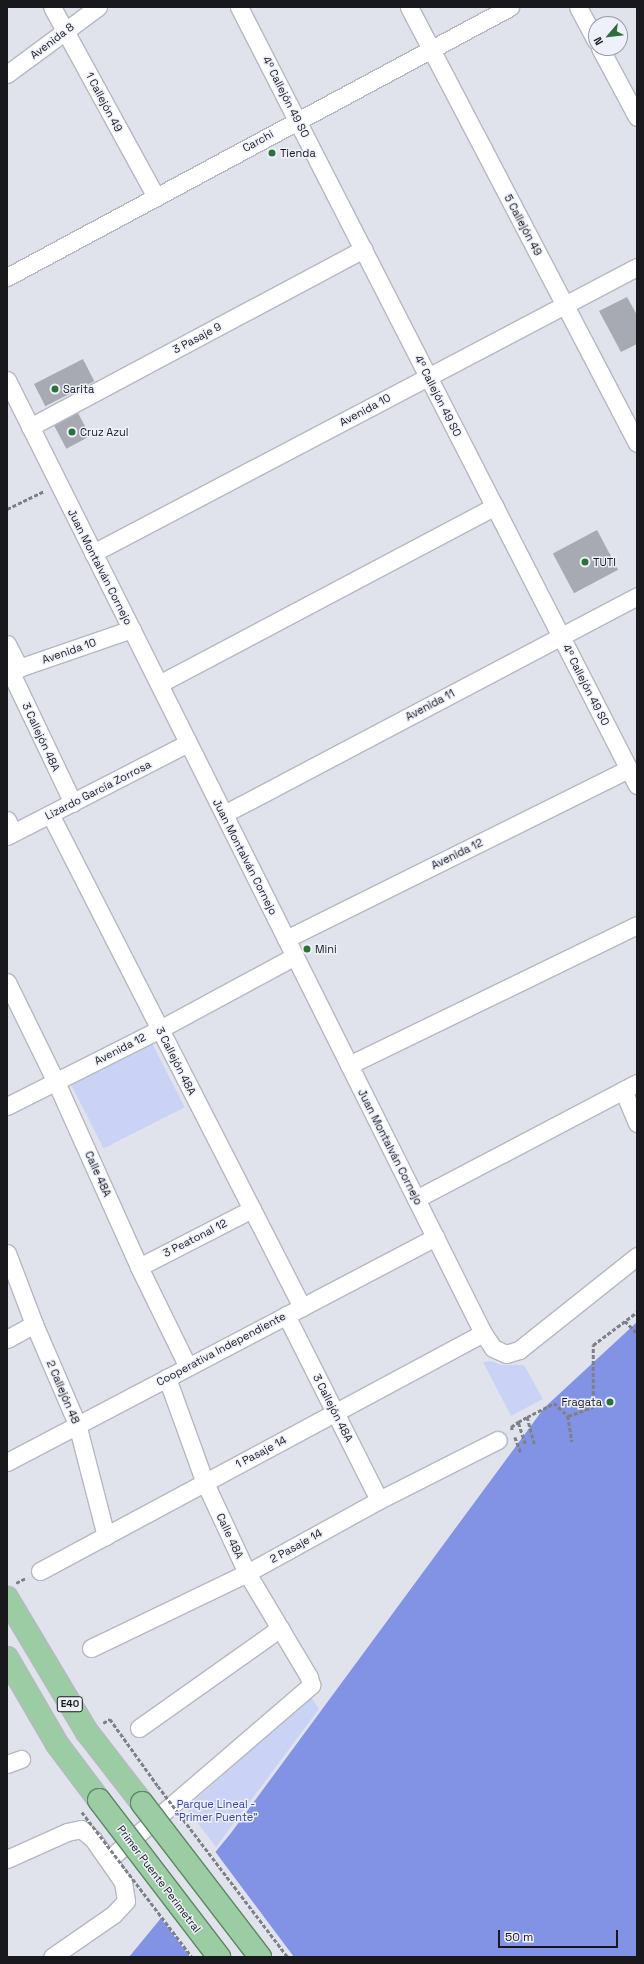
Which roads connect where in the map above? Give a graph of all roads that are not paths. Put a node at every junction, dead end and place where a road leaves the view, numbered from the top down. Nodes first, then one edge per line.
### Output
1 (52, 7) edge
2 (98, 7) edge
3 (240, 7) edge
4 (409, 7) edge
5 (510, 7) edge
6 (578, 7) edge
7 (588, 26) edge
8 (66, 31) junction
9 (431, 49) junction
10 (604, 56) edge
11 (7, 74) edge
12 (637, 118) edge
13 (297, 119) junction
14 (156, 197) junction
15 (363, 249) junction
16 (637, 267) edge
17 (7, 277) edge
18 (565, 306) junction
19 (429, 377) junction
20 (7, 380) edge
21 (30, 427) junction
22 (637, 443) edge
23 (494, 506) junction
24 (93, 553) junction
25 (637, 596) edge
26 (132, 629) junction
27 (561, 637) junction
28 (7, 644) edge
29 (12, 671) edge
30 (159, 684) junction
31 (188, 743) junction
32 (629, 769) junction
33 (637, 785) edge
34 (73, 802) junction
35 (50, 814) junction
36 (224, 814) junction
37 (9, 830) edge
38 (637, 924) edge
39 (286, 939) junction
40 (295, 956) junction
41 (7, 982) edge
42 (160, 1029) junction
43 (349, 1065) junction
44 (56, 1082) junction
45 (630, 1087) edge
46 (7, 1106) edge
47 (637, 1123) edge
48 (416, 1198) junction
49 (252, 1209) junction
50 (435, 1237) junction
51 (7, 1253) edge
52 (637, 1256) edge
53 (139, 1267) junction
54 (302, 1307) junction
55 (286, 1316) junction
56 (34, 1324) junction
57 (483, 1333) junction
58 (7, 1339) edge
59 (188, 1367) junction
60 (167, 1378) junction
61 (335, 1412) junction
62 (77, 1424) junction
63 (498, 1440) dead end
64 (7, 1462) edge
65 (205, 1483) junction
66 (379, 1500) junction
67 (106, 1536) junction
68 (40, 1571) road end
69 (247, 1573) junction
70 (10, 1591) edge
71 (280, 1628) junction
72 (92, 1648) dead end
73 (7, 1658) edge
74 (139, 1728) dead end
75 (7, 1859) edge
76 (109, 1859) junction
77 (52, 1957) edge
78 (219, 1957) edge
79 (260, 1957) edge

1 - 8 street, 1 Callejón 49
2 - 8 street, Avenida 8
3 - 13 street, 4º Callejón 49 SO
4 - 9 street, 5 Callejón 49
5 - 9 street, Carchi
6 - 7 street
8 - 11 street, Avenida 8
8 - 14 street, 1 Callejón 49
9 - 13 street, Carchi
9 - 18 street, 5 Callejón 49
10 - 12 street
13 - 14 street, Carchi
13 - 15 street, 4º Callejón 49 SO
14 - 17 street, Carchi
15 - 19 street, 4º Callejón 49 SO
15 - 21 street, 3 Pasaje 9
16 - 18 street, Avenida 10
18 - 19 street, Avenida 10
18 - 22 street, 5 Callejón 49
19 - 23 street, 4º Callejón 49 SO
19 - 24 street, Avenida 10
20 - 21 street, Juan Montalván Cornejo
21 - 24 street, Juan Montalván Cornejo
23 - 27 street, 4º Callejón 49 SO
23 - 30 street
24 - 26 street, Juan Montalván Cornejo
25 - 27 street, Avenida 11
26 - 29 street, Avenida 10
26 - 30 street, Juan Montalván Cornejo
27 - 32 street, 4º Callejón 49 SO
27 - 36 street, Avenida 11
28 - 29 street, 3 Callejón 48A
29 - 34 street, 3 Callejón 48A
30 - 31 street, Juan Montalván Cornejo
31 - 34 street, Lizardo García Zorrosa
31 - 36 street, Juan Montalván Cornejo
32 - 33 street, 4º Callejón 49 SO
32 - 39 street, Avenida 12
34 - 35 street, Lizardo García Zorrosa
35 - 37 street, Lizardo García Zorrosa
35 - 42 street, 3 Callejón 48A
36 - 39 street, Juan Montalván Cornejo
38 - 43 street
39 - 40 street, Juan Montalván Cornejo
40 - 42 street, Avenida 12
40 - 43 street, Juan Montalván Cornejo
41 - 44 street, Calle 48A
42 - 44 street, Avenida 12
42 - 49 street, 3 Callejón 48A
43 - 48 street, Juan Montalván Cornejo
44 - 46 street, Avenida 12
44 - 53 street, Calle 48A
45 - 47 street
45 - 48 street
48 - 50 street, Juan Montalván Cornejo
49 - 53 street, 3 Peatonal 12
49 - 54 street, 3 Callejón 48A
50 - 54 street, Cooperativa Independiente
50 - 57 street, Juan Montalván Cornejo
51 - 56 street, 2 Callejón 48
52 - 57 street, Juan Montalván Cornejo
53 - 59 street, Calle 48A
54 - 55 street, Cooperativa Independiente
55 - 59 street, Cooperativa Independiente
55 - 61 street, 3 Callejón 48A
56 - 58 street
56 - 62 street, 2 Callejón 48
57 - 61 street, 1 Pasaje 14
59 - 60 street, Cooperativa Independiente
60 - 62 street, Cooperativa Independiente
60 - 65 street, Calle 48A
61 - 65 street, 1 Pasaje 14
61 - 66 street, 3 Callejón 48A
62 - 64 street, Cooperativa Independiente
62 - 67 street, 2 Callejón 48
63 - 66 street, 2 Pasaje 14
65 - 67 street, 1 Pasaje 14
65 - 69 street, Calle 48A
66 - 69 street, 2 Pasaje 14
67 - 68 street, 1 Pasaje 14
69 - 71 street, Calle 48A
69 - 72 street, 2 Pasaje 14
70 - 79 highway, E40, bridge
71 - 74 street
71 - 76 street, Calle 48A
73 - 78 highway, Primer Puente Perimetral / E40, bridge
75 - 76 street
76 - 77 street

